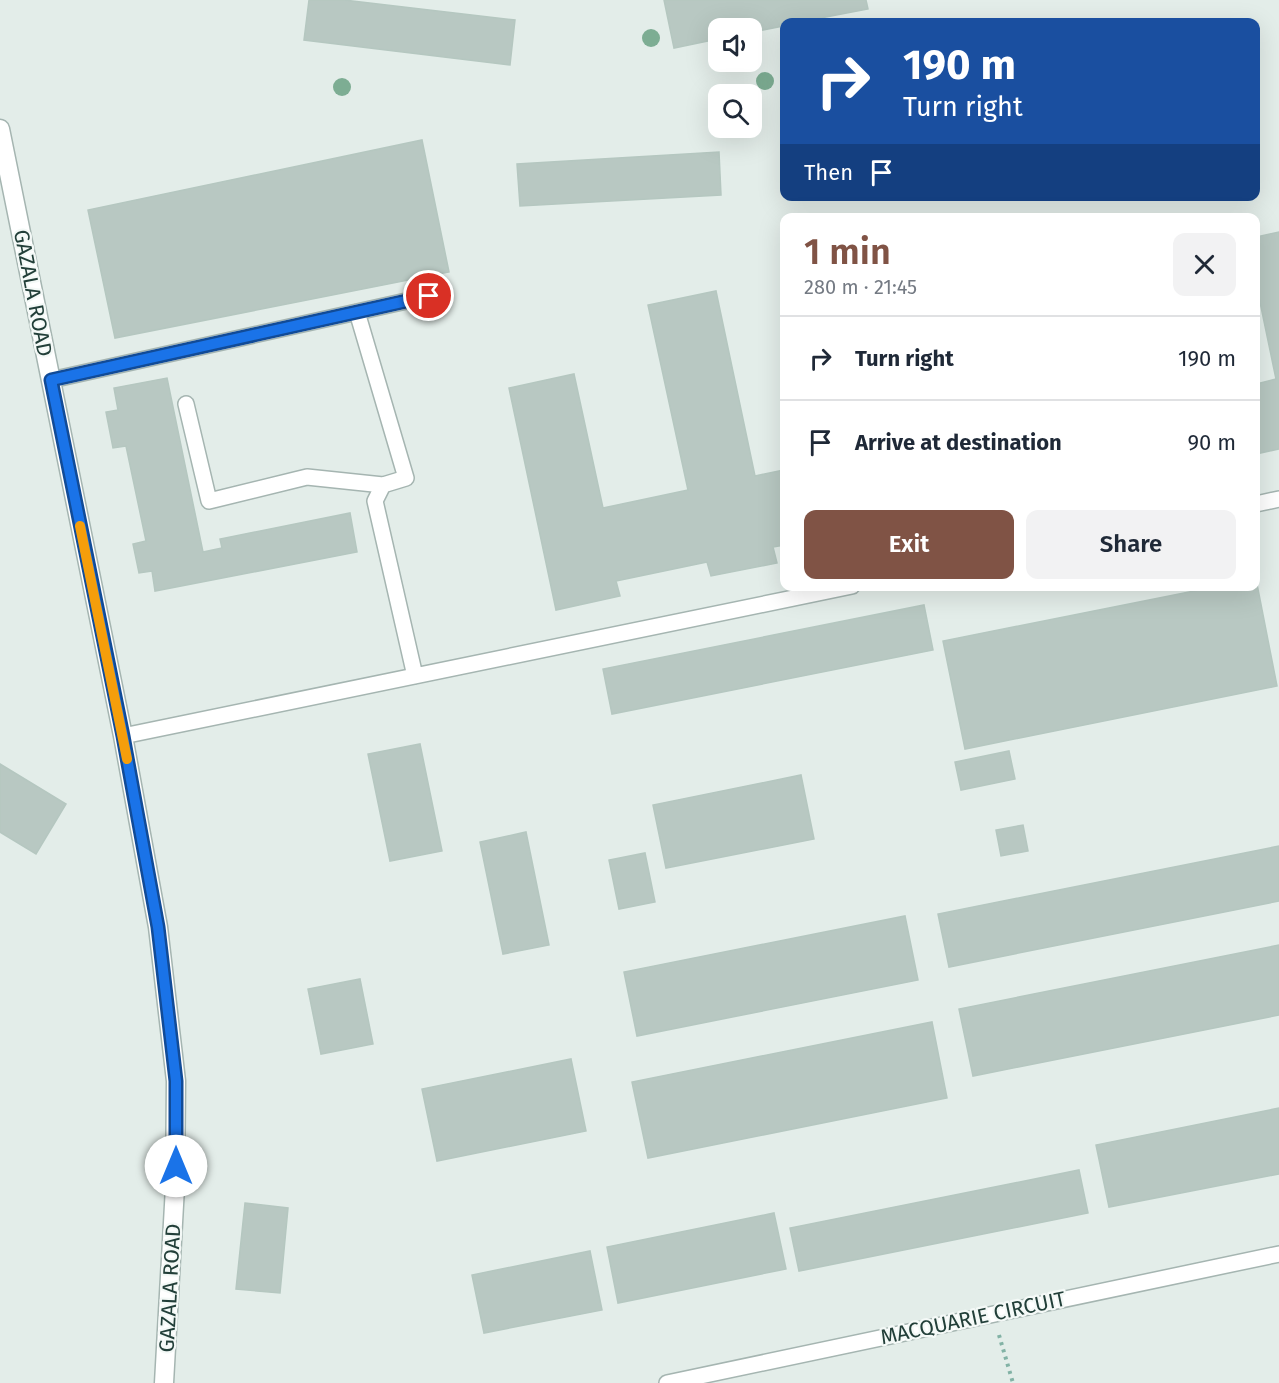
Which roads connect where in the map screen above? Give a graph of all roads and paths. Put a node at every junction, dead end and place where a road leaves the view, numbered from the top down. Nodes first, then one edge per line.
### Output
1 (0, 129) edge
2 (429, 296) dead end
3 (357, 312) junction
4 (51, 380) junction
5 (186, 404) dead end
6 (383, 485) junction
7 (1279, 499) edge
8 (1260, 503) edge
9 (828, 591) edge
10 (415, 676) junction
11 (123, 736) junction
12 (1279, 1254) edge
13 (993, 1314) junction
14 (164, 1383) edge
15 (667, 1383) edge
16 (1013, 1383) edge

1 - 4 street, GAZALA ROAD
2 - 3 lane
3 - 4 lane
3 - 6 lane
4 - 11 street, GAZALA ROAD
5 - 6 lane
6 - 10 lane
7 - 8 lane
9 - 10 lane
10 - 11 lane
11 - 14 street, GAZALA ROAD
12 - 13 lane, MACQUARIE CIRCUIT
13 - 15 lane, MACQUARIE CIRCUIT
13 - 16 path

